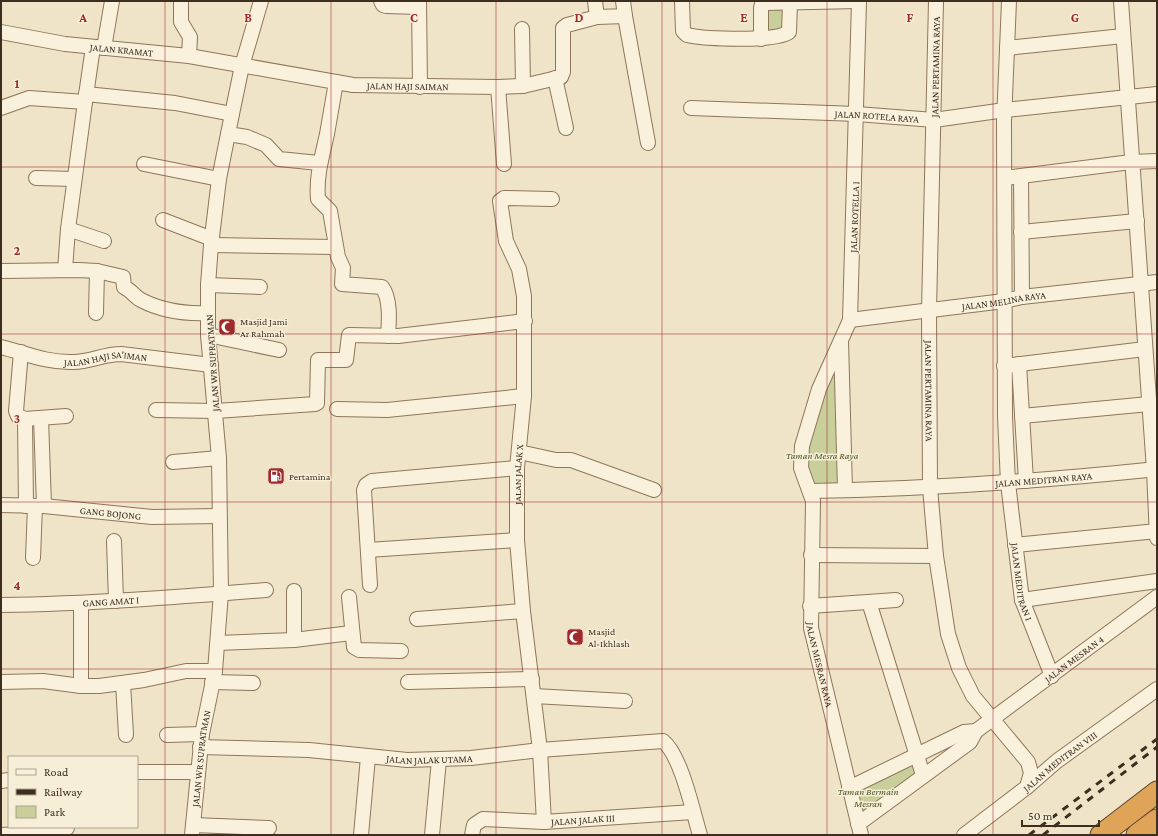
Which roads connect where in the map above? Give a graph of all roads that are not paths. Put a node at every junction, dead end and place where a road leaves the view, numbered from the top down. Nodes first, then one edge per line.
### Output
1 (112, 1) edge
2 (181, 1) edge
3 (261, 1) edge
4 (381, 1) edge
5 (595, 1) edge
6 (623, 1) edge
7 (682, 1) edge
8 (859, 1) edge
9 (936, 1) edge
10 (1009, 1) edge
11 (1121, 1) edge
12 (790, 3) junction
13 (419, 4) edge
14 (625, 16) junction
15 (597, 18) junction
16 (522, 29) dead end
17 (1, 32) edge
18 (1123, 36) junction
19 (761, 39) junction
20 (99, 48) junction
21 (1007, 48) junction
22 (189, 56) junction
23 (242, 66) junction
24 (555, 78) junction
25 (336, 82) junction
26 (523, 86) junction
27 (420, 87) junction
28 (498, 87) junction
29 (1157, 94) edge
30 (1127, 97) junction
31 (86, 98) junction
32 (1, 108) edge
33 (691, 108) dead end
34 (1004, 110) junction
35 (232, 114) junction
36 (857, 114) junction
37 (934, 120) junction
38 (566, 128) dead end
39 (228, 134) junction
40 (648, 143) dead end
41 (1157, 161) edge
42 (1131, 162) junction
43 (319, 163) junction
44 (144, 164) dead end
45 (504, 164) dead end
46 (1021, 176) junction
47 (36, 178) dead end
48 (1005, 178) junction
49 (74, 179) junction
50 (219, 179) junction
51 (552, 199) dead end
52 (163, 220) dead end
53 (1137, 221) junction
54 (68, 230) junction
55 (1021, 232) junction
56 (104, 241) dead end
57 (212, 242) junction
58 (336, 247) junction
59 (1, 270) edge
60 (65, 270) junction
61 (97, 271) junction
62 (1157, 282) edge
63 (1142, 284) junction
64 (208, 286) junction
65 (260, 287) dead end
66 (1022, 297) junction
67 (1004, 301) junction
68 (929, 310) junction
69 (96, 313) dead end
70 (208, 313) junction
71 (850, 320) junction
72 (525, 321) junction
73 (208, 335) junction
74 (388, 336) junction
75 (841, 337) junction
76 (1, 348) edge
77 (1145, 349) junction
78 (279, 350) dead end
79 (21, 352) junction
80 (1018, 364) junction
81 (211, 365) junction
82 (1004, 366) junction
83 (524, 396) junction
84 (1152, 407) edge
85 (156, 410) dead end
86 (337, 410) dead end
87 (216, 411) junction
88 (66, 416) dead end
89 (1022, 416) junction
90 (41, 418) junction
91 (25, 419) junction
92 (1024, 449) junction
93 (1006, 450) junction
94 (519, 452) junction
95 (219, 458) junction
96 (173, 462) dead end
97 (517, 468) junction
98 (1156, 470) edge
99 (1026, 481) junction
100 (1008, 483) junction
101 (930, 488) junction
102 (654, 490) dead end
103 (845, 490) junction
104 (810, 491) junction
105 (1, 505) edge
106 (35, 506) junction
107 (220, 516) junction
108 (1157, 522) edge
109 (1157, 531) edge
110 (1157, 538) edge
111 (517, 540) junction
112 (114, 541) dead end
113 (1015, 545) junction
114 (368, 550) junction
115 (811, 555) junction
116 (936, 556) junction
117 (33, 558) dead end
118 (1157, 581) edge
119 (370, 585) dead end
120 (266, 590) dead end
121 (294, 591) dead end
122 (220, 593) junction
123 (350, 597) dead end
124 (1157, 597) edge
125 (116, 600) junction
126 (896, 600) dead end
127 (1022, 600) junction
128 (869, 602) junction
129 (81, 603) junction
130 (1, 605) edge
131 (810, 606) junction
132 (523, 611) junction
133 (417, 619) dead end
134 (351, 633) junction
135 (294, 640) junction
136 (218, 643) junction
137 (401, 650) dead end
138 (1052, 676) junction
139 (215, 678) junction
140 (532, 679) junction
141 (1, 682) edge
142 (408, 682) dead end
143 (123, 683) junction
144 (253, 683) dead end
145 (81, 686) junction
146 (1157, 689) edge
147 (534, 696) junction
148 (625, 701) dead end
149 (991, 720) junction
150 (976, 731) junction
151 (126, 735) dead end
152 (167, 735) dead end
153 (201, 741) junction
154 (540, 750) junction
155 (917, 756) junction
156 (1024, 756) junction
157 (368, 757) junction
158 (439, 760) junction
159 (1057, 761) junction
160 (138, 772) edge
161 (197, 772) junction
162 (923, 775) junction
163 (1027, 787) junction
164 (849, 788) junction
165 (1157, 792) edge
166 (693, 812) junction
167 (1157, 820) edge
168 (543, 826) edge
169 (269, 828) dead end
170 (63, 829) edge
171 (192, 830) edge
172 (860, 830) edge
173 (34, 832) edge
174 (1, 835) edge
175 (361, 835) edge
176 (432, 835) edge
177 (472, 835) edge
178 (700, 835) edge
179 (964, 835) edge
180 (1101, 835) edge
181 (1137, 835) edge

1 - 20 street
2 - 22 street
3 - 23 street, JALAN WR SUPRATMAN
4 - 13 street
5 - 15 street
6 - 14 street
7 - 19 street
8 - 12 street
8 - 36 street, JALAN ROTELLA I
9 - 37 street, JALAN PERTAMINA RAYA
10 - 21 street, JALAN MEDITRAN I
11 - 18 street
12 - 19 street
12 - 19 street
13 - 27 street
14 - 15 street
14 - 40 street
15 - 24 street
16 - 26 street
17 - 20 street, JALAN KRAMAT
18 - 21 street
18 - 30 street
20 - 22 street, JALAN KRAMAT
20 - 31 street
21 - 34 street, JALAN MEDITRAN I
22 - 23 street, JALAN KRAMAT
23 - 25 street, JALAN HAJI SAIMAN
23 - 35 street, JALAN WR SUPRATMAN
24 - 26 street, JALAN HAJI SAIMAN
24 - 38 street
25 - 27 street, JALAN HAJI SAIMAN
25 - 43 street
26 - 28 street, JALAN HAJI SAIMAN
27 - 28 street, JALAN HAJI SAIMAN
28 - 45 street
29 - 30 street, JALAN ROTELA RAYA
30 - 34 street, JALAN ROTELA RAYA
30 - 42 street
31 - 32 street
31 - 35 street
31 - 49 street
33 - 36 street, JALAN ROTELA RAYA
34 - 37 street, JALAN ROTELA RAYA
34 - 48 street, JALAN MEDITRAN I
35 - 39 street, JALAN WR SUPRATMAN
36 - 37 street, JALAN ROTELA RAYA
36 - 71 street, JALAN ROTELLA I
37 - 68 street, JALAN PERTAMINA RAYA
39 - 43 street
39 - 50 street, JALAN WR SUPRATMAN
41 - 42 street
42 - 46 street
42 - 53 street
43 - 58 street
44 - 50 street
46 - 48 street
46 - 55 street
47 - 49 street
48 - 67 street, JALAN MEDITRAN I
49 - 54 street
50 - 57 street, JALAN WR SUPRATMAN
51 - 72 street, JALAN JALAK X
52 - 57 street
53 - 55 street
53 - 63 street
54 - 56 street
54 - 60 street
55 - 66 street
57 - 58 street
57 - 64 street, JALAN WR SUPRATMAN
58 - 74 street
59 - 60 street
60 - 61 street
61 - 69 street
61 - 70 street
62 - 63 street, JALAN MELINA RAYA
63 - 66 street, JALAN MELINA RAYA
63 - 77 street
64 - 65 street
64 - 70 street, JALAN WR SUPRATMAN
66 - 67 street, JALAN MELINA RAYA
67 - 68 street, JALAN MELINA RAYA
67 - 82 street, JALAN MEDITRAN I
68 - 71 street, JALAN MELINA RAYA
68 - 101 street, JALAN PERTAMINA RAYA
70 - 73 street, JALAN WR SUPRATMAN
71 - 75 street, JALAN MESRAN RAYA
72 - 74 street
72 - 83 street, JALAN JALAK X
73 - 78 street
73 - 81 street, JALAN WR SUPRATMAN
74 - 87 street
75 - 103 street
75 - 104 street, JALAN MESRAN RAYA
76 - 79 street, JALAN HAJI SA'IMAN
77 - 80 street
77 - 84 street
79 - 81 street, JALAN HAJI SA'IMAN
79 - 91 street
80 - 82 street
80 - 89 street
81 - 87 street, JALAN WR SUPRATMAN
82 - 93 street, JALAN MEDITRAN I
83 - 86 street
83 - 94 street, JALAN JALAK X
84 - 89 street
84 - 98 street
85 - 87 street
87 - 95 street, JALAN WR SUPRATMAN
88 - 90 street
89 - 92 street
90 - 91 street
90 - 106 street
91 - 106 street
92 - 93 street
92 - 99 street
93 - 100 street, JALAN MEDITRAN I
94 - 97 street, JALAN JALAK X
94 - 102 street
95 - 96 street
95 - 107 street, JALAN WR SUPRATMAN
97 - 111 street, JALAN JALAK X
97 - 114 street
98 - 99 street, JALAN MEDITRAN RAYA
98 - 108 street
99 - 100 street, JALAN MEDITRAN RAYA
100 - 101 street, JALAN MEDITRAN RAYA
100 - 113 street, JALAN MEDITRAN I
101 - 103 street
101 - 116 street, JALAN PERTAMINA RAYA
103 - 104 street
104 - 115 street, JALAN MESRAN RAYA
105 - 106 street, GANG BOJONG
106 - 107 street, GANG BOJONG
106 - 117 street
107 - 122 street, JALAN WR SUPRATMAN
108 - 109 street
109 - 110 street
109 - 113 street
111 - 114 street
111 - 132 street, JALAN JALAK X
112 - 125 street
113 - 127 street, JALAN MEDITRAN I
114 - 119 street
115 - 116 street
115 - 131 street, JALAN MESRAN RAYA
116 - 149 street, JALAN PERTAMINA RAYA
118 - 127 street
120 - 122 street, GANG AMAT I
121 - 135 street
122 - 125 street, GANG AMAT I
122 - 136 street, JALAN WR SUPRATMAN
123 - 134 street
124 - 138 street, JALAN MESRAN 4
125 - 129 street, GANG AMAT I
126 - 128 street
127 - 138 street, JALAN MEDITRAN I
128 - 131 street
128 - 155 street
129 - 130 street, GANG AMAT I
129 - 145 street
131 - 164 street, JALAN MESRAN RAYA
132 - 133 street
132 - 140 street, JALAN JALAK X
134 - 135 street
134 - 137 street
135 - 136 street
136 - 139 street, JALAN WR SUPRATMAN
138 - 149 street, JALAN MESRAN 4
139 - 143 street
139 - 144 street
139 - 153 street, JALAN WR SUPRATMAN
140 - 142 street
140 - 147 street, JALAN JALAK X
141 - 145 street
143 - 145 street
143 - 151 street
146 - 159 street, JALAN MEDITRAN VIII
147 - 148 street
147 - 154 street, JALAN JALAK X
149 - 150 street, JALAN MESRAN 4
149 - 156 street, JALAN PERTAMINA RAYA
150 - 155 street
150 - 162 street
152 - 153 street, JALAN JALAK UTAMA
153 - 157 street, JALAN JALAK UTAMA
153 - 161 street, JALAN WR SUPRATMAN
154 - 158 street, JALAN JALAK UTAMA
154 - 166 street, JALAN JALAK UTAMA
154 - 168 street, JALAN JALAK III
155 - 162 street
155 - 164 street
156 - 159 street
156 - 163 street, JALAN PERTAMINA RAYA
157 - 158 street, JALAN JALAK UTAMA
157 - 175 street
158 - 176 street
159 - 163 street, JALAN MEDITRAN VIII
160 - 161 street
161 - 171 street, JALAN WR SUPRATMAN
162 - 172 street
163 - 179 street, JALAN MEDITRAN VIII
164 - 172 street, JALAN MESRAN RAYA
165 - 180 highway
166 - 168 street, JALAN JALAK III
166 - 178 street
167 - 181 highway
168 - 177 street
169 - 171 street
170 - 173 street
173 - 174 street

